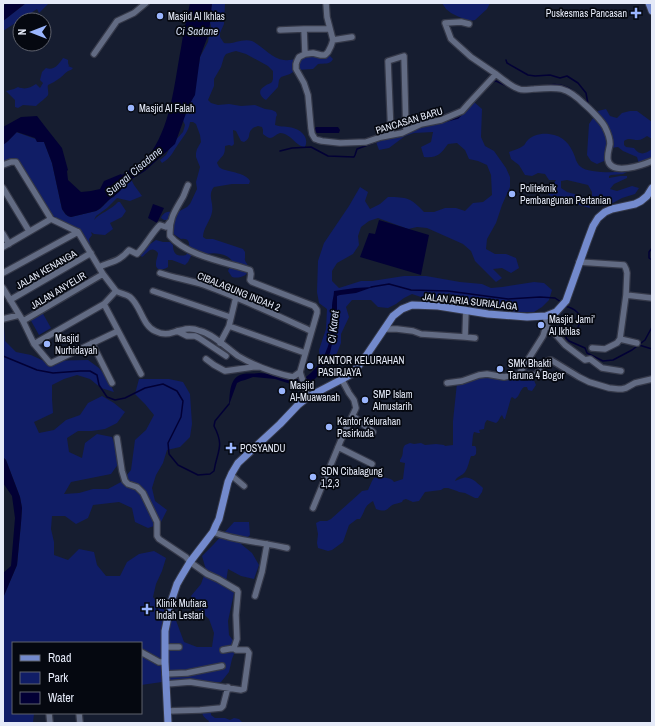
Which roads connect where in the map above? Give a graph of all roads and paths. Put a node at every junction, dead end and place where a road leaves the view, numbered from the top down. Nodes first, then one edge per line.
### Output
1 (146, 3) edge
2 (326, 3) edge
3 (649, 3) edge
4 (652, 11) edge
5 (470, 24) dead end
6 (304, 29) junction
7 (330, 29) junction
8 (280, 30) dead end
9 (352, 37) dead end
10 (333, 40) junction
11 (94, 54) dead end
12 (305, 54) junction
13 (496, 74) junction
14 (406, 131) junction
15 (391, 135) junction
16 (652, 161) edge
17 (3, 165) edge
18 (188, 185) dead end
19 (3, 188) edge
20 (652, 188) edge
21 (172, 218) junction
22 (50, 219) junction
23 (30, 231) junction
24 (78, 232) junction
25 (3, 234) edge
26 (9, 244) junction
27 (3, 247) edge
28 (91, 253) junction
29 (579, 262) junction
30 (99, 267) junction
31 (3, 273) edge
32 (160, 273) dead end
33 (103, 274) junction
34 (3, 288) edge
35 (116, 291) junction
36 (153, 291) dead end
37 (626, 295) junction
38 (6, 297) edge
39 (236, 297) junction
40 (652, 298) edge
41 (104, 304) junction
42 (466, 310) junction
43 (18, 315) junction
44 (546, 316) junction
45 (230, 317) junction
46 (3, 319) edge
47 (23, 321) junction
48 (229, 326) junction
49 (546, 326) junction
50 (384, 329) junction
51 (118, 331) junction
52 (311, 331) junction
53 (177, 332) junction
54 (466, 337) junction
55 (475, 338) dead end
56 (620, 339) junction
57 (92, 343) junction
58 (220, 343) junction
59 (637, 343) dead end
60 (34, 344) junction
61 (592, 348) dead end
62 (305, 353) junction
63 (226, 356) dead end
64 (206, 359) dead end
65 (260, 367) junction
66 (621, 371) dead end
67 (141, 374) dead end
68 (300, 374) junction
69 (519, 374) junction
70 (652, 379) edge
71 (342, 380) junction
72 (112, 383) dead end
73 (447, 383) dead end
74 (308, 396) junction
75 (353, 416) junction
76 (373, 432) dead end
77 (117, 438) dead end
78 (338, 447) junction
79 (372, 464) dead end
80 (231, 475) junction
81 (244, 486) dead end
82 (313, 508) dead end
83 (213, 532) junction
84 (267, 544) junction
85 (287, 548) dead end
86 (190, 562) junction
87 (255, 596) dead end
88 (165, 646) junction
89 (179, 647) dead end
90 (234, 648) junction
91 (223, 650) dead end
92 (142, 653) edge
93 (165, 662) junction
94 (222, 666) dead end
95 (165, 674) junction
96 (166, 684) junction
97 (228, 687) junction
98 (167, 710) junction
99 (168, 723) edge

1 - 11 street
2 - 7 street
3 - 4 main road
5 - 13 street
6 - 7 street
6 - 8 street
6 - 12 street
7 - 10 street
9 - 10 street
10 - 12 street
12 - 15 street, PANCASAN BARU
13 - 14 street, PANCASAN BARU
13 - 16 street
14 - 15 street, PANCASAN BARU
14 - 15 street
17 - 22 street
18 - 21 street
19 - 23 street
20 - 29 main road
21 - 30 street
21 - 52 street
22 - 23 street
22 - 24 street
23 - 26 street
24 - 28 street
24 - 31 street
25 - 26 street
26 - 27 street
28 - 30 street
28 - 38 street, JALAN KENANGA
29 - 37 street
29 - 44 main road, JALAN ARIA SURIALAGA
30 - 33 street
32 - 39 street, CIBALAGUNG INDAH 2
33 - 35 street
33 - 47 street, JALAN ANYELIR
34 - 38 street
35 - 41 street
35 - 53 street
36 - 45 street
37 - 40 street
37 - 56 street
38 - 43 street
39 - 45 street
39 - 52 street, CIBALAGUNG INDAH 2
41 - 51 street
41 - 60 street
42 - 44 main road, JALAN ARIA SURIALAGA
42 - 50 main road, JALAN ARIA SURIALAGA
42 - 54 street
43 - 46 street
43 - 47 street
44 - 49 street
45 - 48 street
47 - 60 street
48 - 58 street
48 - 62 street
49 - 66 street
49 - 69 street
50 - 54 street
50 - 71 main road, JALAN ARIA SURIALAGA
51 - 57 street
51 - 67 street
52 - 62 street
53 - 58 street
53 - 63 street
54 - 55 street
56 - 59 street
56 - 61 street
57 - 60 street
57 - 72 street
58 - 65 street
62 - 68 street
64 - 65 street
65 - 68 street
68 - 74 street
69 - 70 street
69 - 73 street
71 - 74 main road, JALAN ARIA SURIALAGA
71 - 75 street
74 - 80 main road, JALAN ARIA SURIALAGA
75 - 76 street
75 - 78 street
77 - 86 street
78 - 79 street
78 - 82 street
80 - 81 street
80 - 83 main road, JALAN ARIA SURIALAGA
83 - 84 street
83 - 86 main road, JALAN ARIA SURIALAGA
84 - 85 street
84 - 87 street
86 - 88 main road, JALAN ARIA SURIALAGA
86 - 90 street
88 - 89 street
88 - 93 main road, JALAN ARIA SURIALAGA
90 - 91 street
90 - 97 street
92 - 93 street
93 - 95 main road, JALAN ARIA SURIALAGA
94 - 95 street
95 - 96 main road, JALAN ARIA SURIALAGA
96 - 97 street
96 - 98 main road, JALAN ARIA SURIALAGA
97 - 98 street
98 - 99 main road, JALAN ARIA SURIALAGA

